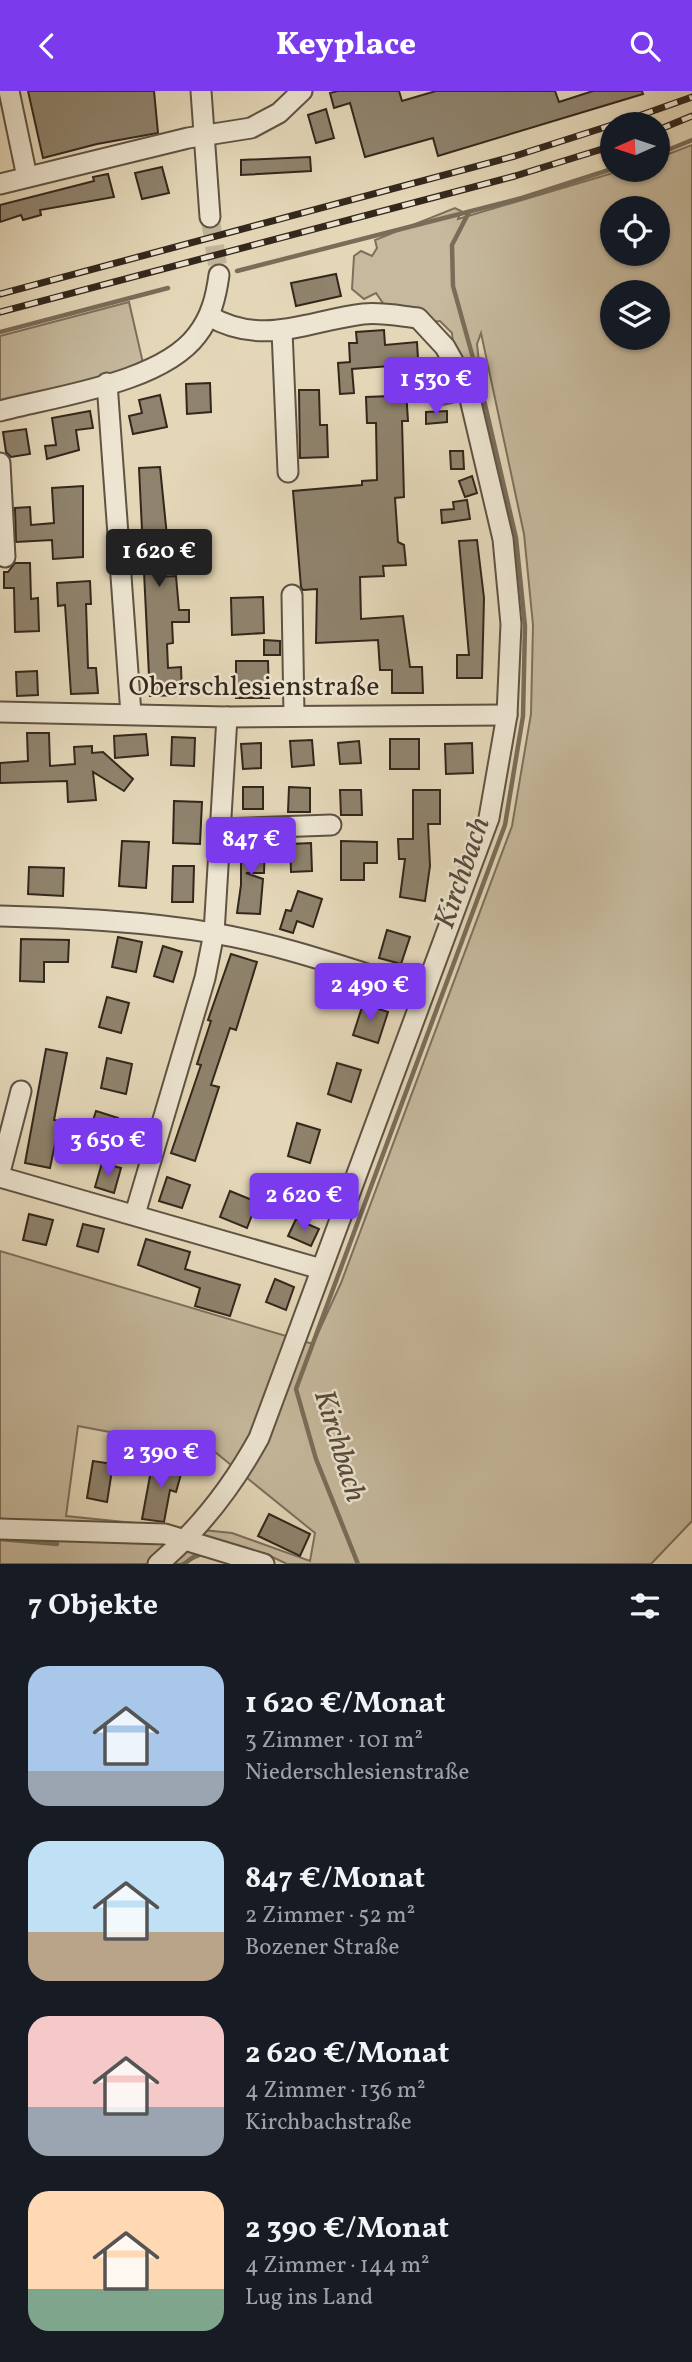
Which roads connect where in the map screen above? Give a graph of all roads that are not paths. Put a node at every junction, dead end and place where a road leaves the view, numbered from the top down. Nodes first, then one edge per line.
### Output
1 (9, 91) edge
2 (201, 91) edge
3 (302, 91) edge
4 (204, 135) junction
5 (27, 177) junction
6 (0, 184) edge
7 (210, 217) tunnel mouth
8 (219, 275) tunnel mouth
9 (209, 316) junction
10 (282, 331) junction
11 (107, 383) junction
12 (0, 411) edge
13 (0, 463) edge
14 (288, 472) dead end
15 (5, 557) dead end
16 (292, 595) dead end
17 (0, 712) edge
18 (131, 714) junction
19 (507, 715) junction
20 (294, 716) junction
21 (227, 717) junction
22 (331, 825) dead end
23 (222, 829) junction
24 (0, 916) edge
25 (214, 933) junction
26 (424, 992) junction
27 (21, 1091) dead end
28 (0, 1174) edge
29 (135, 1215) junction
30 (321, 1269) junction
31 (0, 1529) edge
32 (186, 1540) junction
33 (158, 1564) edge
34 (264, 1564) edge

1 - 5 street
2 - 4 street
3 - 4 street
4 - 5 street
4 - 7 street
5 - 6 street
8 - 9 street
9 - 10 street
9 - 11 street
10 - 14 street
10 - 19 street
11 - 12 street
11 - 18 street
13 - 15 street
16 - 20 street
17 - 18 street, Oberschlesienstraße
18 - 21 street, Oberschlesienstraße
19 - 20 street, Oberschlesienstraße
19 - 26 street
20 - 21 street, Oberschlesienstraße
21 - 23 street
22 - 23 street
23 - 25 street
24 - 25 street
25 - 26 street
25 - 29 street
26 - 30 street
27 - 28 street
28 - 29 street
29 - 30 street
30 - 32 street
31 - 32 street
32 - 33 street
32 - 34 street

